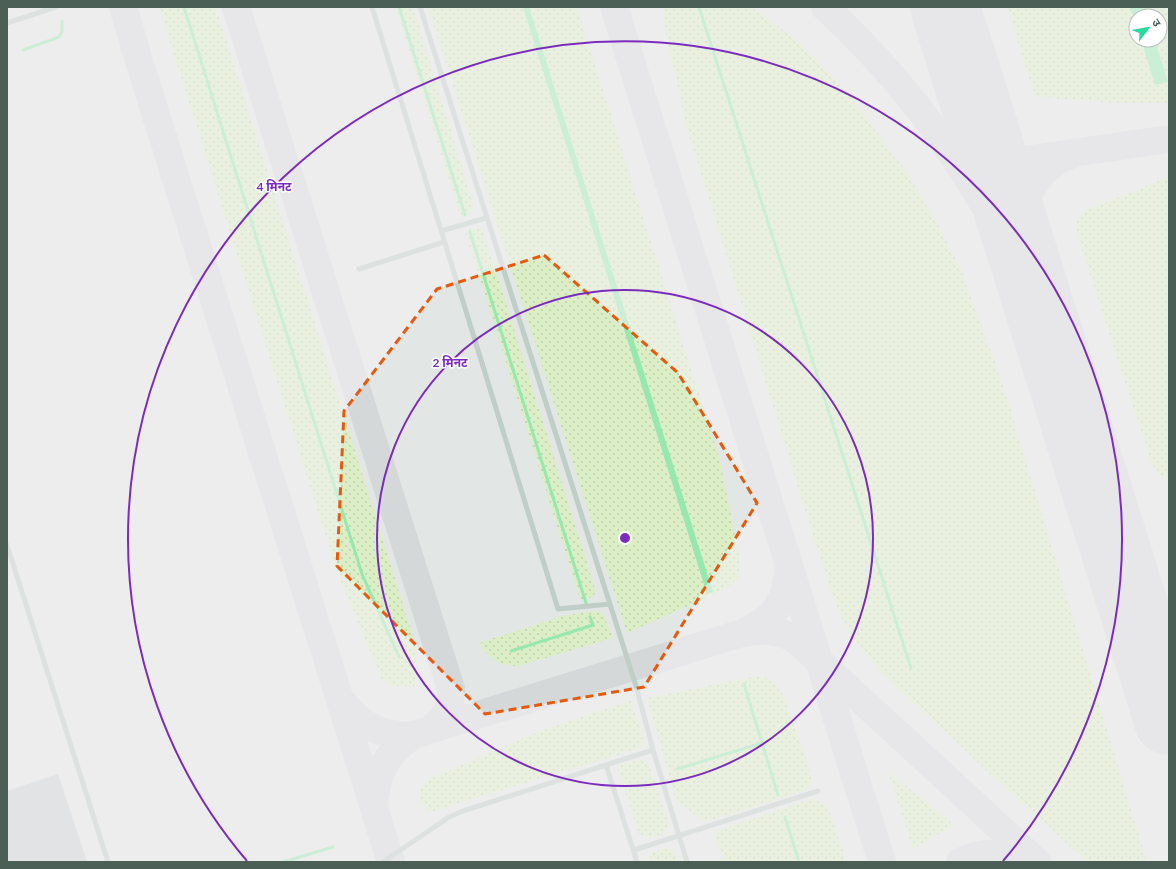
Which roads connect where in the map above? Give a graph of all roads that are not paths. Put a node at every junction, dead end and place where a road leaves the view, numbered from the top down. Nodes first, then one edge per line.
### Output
1 (56, 7) edge
2 (372, 7) edge
3 (420, 7) edge
4 (7, 23) edge
5 (486, 218) junction
6 (441, 231) junction
7 (444, 242) junction
8 (359, 269) dead end
9 (7, 545) edge
10 (610, 604) junction
11 (653, 750) junction
12 (606, 765) junction
13 (818, 791) dead end
14 (679, 837) junction
15 (634, 850) junction
16 (108, 862) edge
17 (383, 862) edge
18 (637, 862) edge
19 (687, 862) edge

1 - 4 lane
2 - 6 lane
3 - 5 lane
5 - 6 lane
5 - 10 lane
6 - 7 lane
7 - 8 lane
7 - 10 lane
9 - 16 lane
10 - 11 lane
11 - 12 lane
11 - 14 lane
12 - 15 lane
12 - 17 lane
13 - 14 lane
14 - 15 lane
14 - 19 lane
15 - 18 lane

